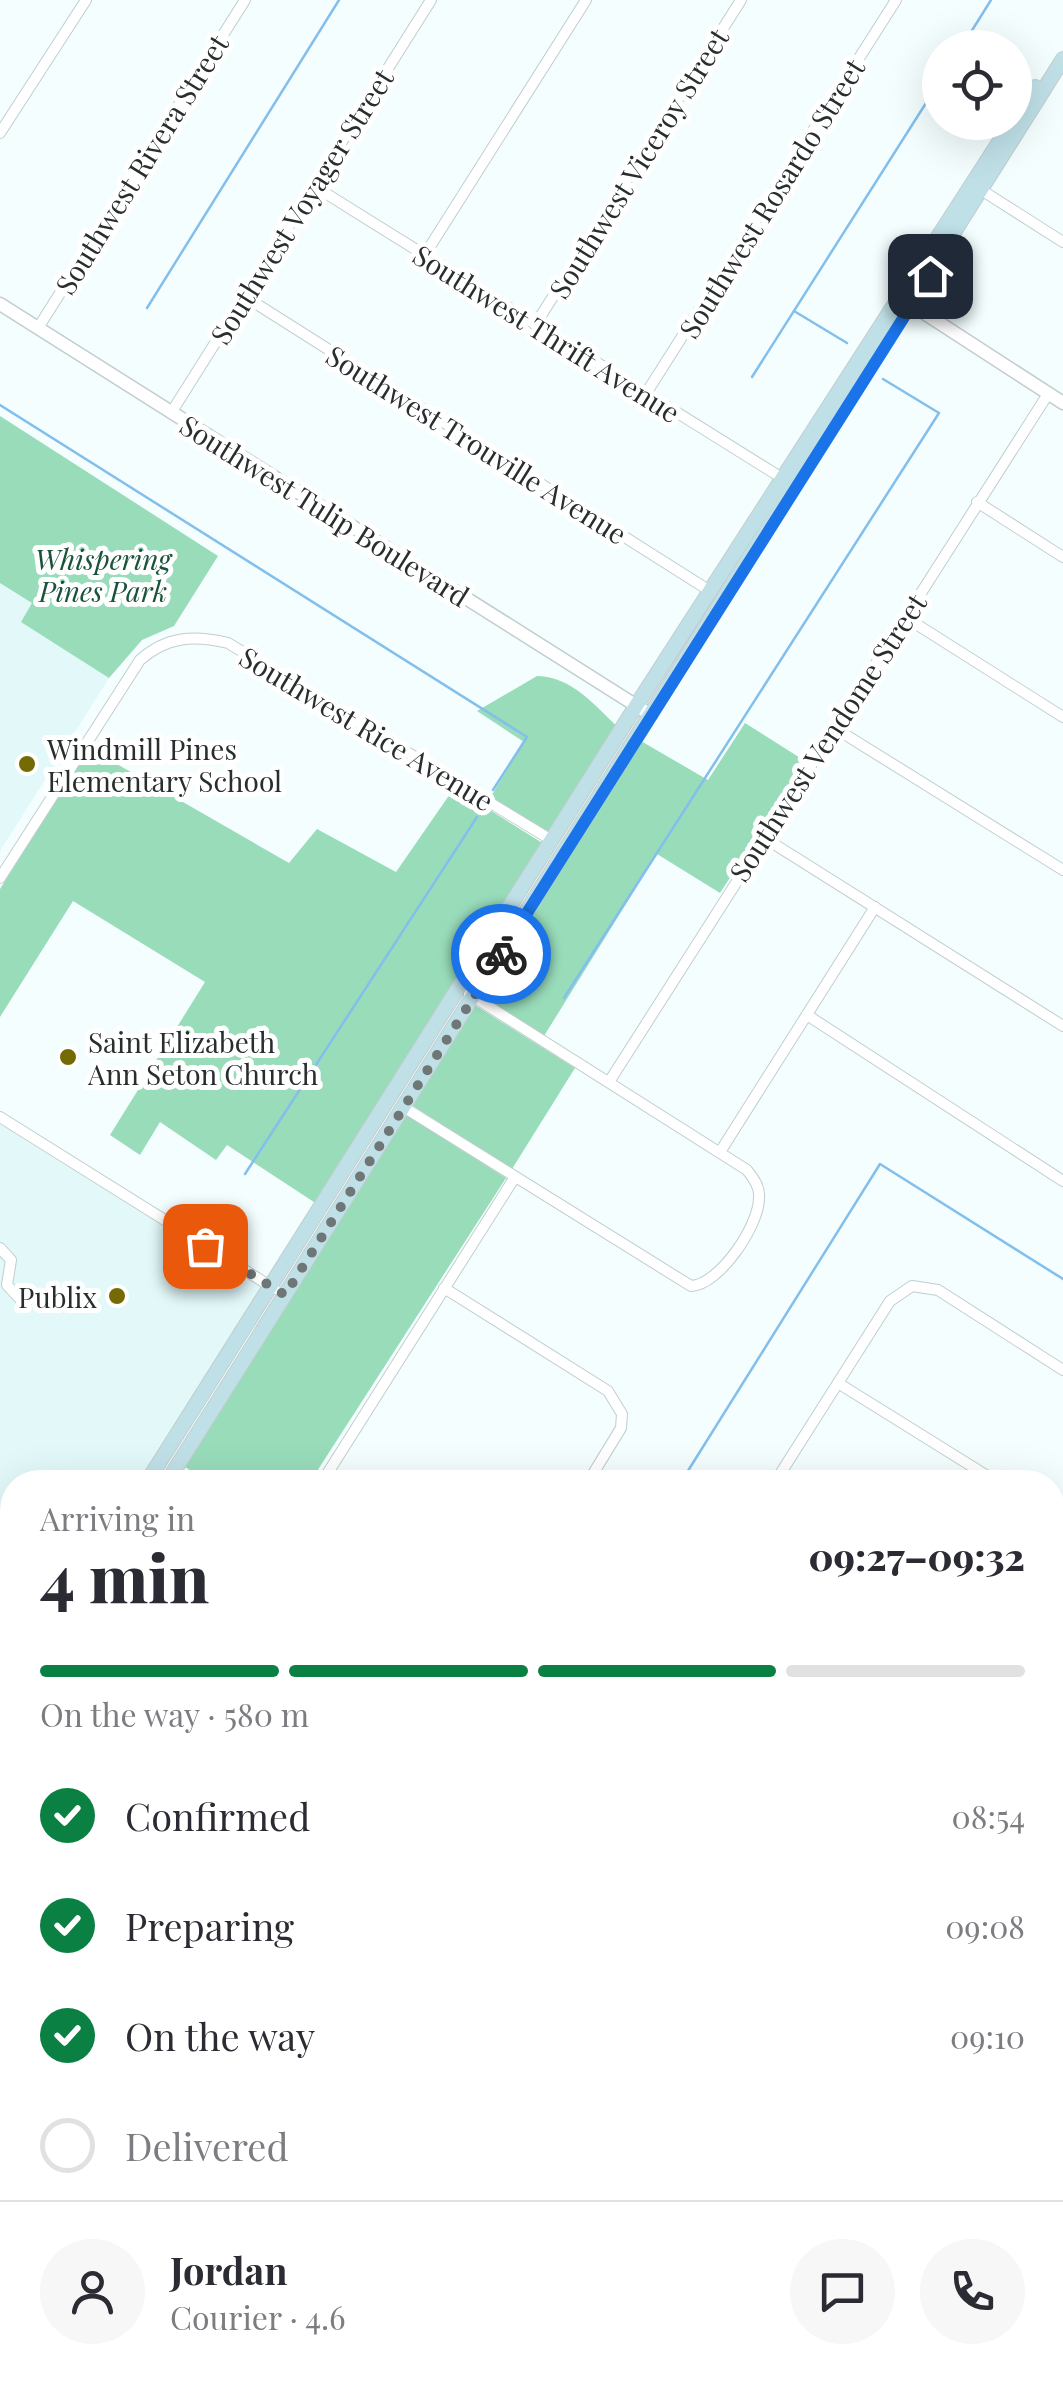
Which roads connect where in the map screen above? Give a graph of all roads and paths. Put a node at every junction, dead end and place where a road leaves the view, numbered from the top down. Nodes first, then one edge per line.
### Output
1 (86, 0) edge
2 (244, 0) edge
3 (431, 0) edge
4 (586, 0) edge
5 (741, 0) edge
6 (896, 0) edge
7 (1063, 44) edge
8 (1063, 59) edge
9 (1057, 81) edge
10 (1032, 92) edge
11 (0, 134) edge
12 (1002, 140) edge
13 (314, 186) junction
14 (983, 192) junction
15 (1063, 242) edge
16 (424, 256) junction
17 (244, 296) junction
18 (898, 296) junction
19 (0, 304) edge
20 (912, 305) junction
21 (535, 325) junction
22 (38, 328) junction
23 (1048, 394) junction
24 (645, 395) junction
25 (1063, 403) edge
26 (171, 412) junction
27 (782, 478) junction
28 (977, 502) junction
29 (1063, 557) edge
30 (710, 591) junction
31 (904, 617) junction
32 (636, 706) junction
33 (651, 715) junction
34 (1063, 717) edge
35 (833, 727) junction
36 (763, 837) junction
37 (553, 841) junction
38 (1063, 870) edge
39 (0, 878) edge
40 (875, 907) junction
41 (467, 993) junction
42 (807, 1016) junction
43 (1063, 1026) edge
44 (609, 1082) junction
45 (405, 1108) junction
46 (0, 1118) edge
47 (720, 1152) junction
48 (515, 1177) junction
49 (1063, 1181) edge
50 (0, 1248) edge
51 (270, 1286) junction
52 (444, 1288) junction
53 (285, 1295) junction
54 (20, 1299) dead end
55 (1063, 1370) edge
56 (838, 1382) junction
57 (155, 1470) edge
58 (175, 1470) edge
59 (330, 1470) edge
60 (595, 1470) edge
61 (783, 1470) edge
62 (978, 1470) edge

1 - 11 street
2 - 22 street, Southwest Rivera Street
3 - 13 street, Southwest Voyager Street
4 - 16 street
5 - 21 street, Southwest Viceroy Street
6 - 24 street, Southwest Rosardo Street
7 - 10 main road
8 - 9 main road
9 - 14 main road
12 - 18 main road
13 - 16 street, Southwest Thrift Avenue
13 - 17 street, Southwest Voyager Street
14 - 15 street
14 - 20 main road
16 - 21 street, Southwest Thrift Avenue
17 - 26 street, Southwest Voyager Street
17 - 30 street, Southwest Trouville Avenue
18 - 20 street
18 - 27 main road
19 - 22 street, Southwest Tulip Boulevard
20 - 23 street
20 - 33 main road
21 - 24 street, Southwest Thrift Avenue
22 - 26 street, Southwest Tulip Boulevard
23 - 25 street
23 - 28 street, Southwest Vendome Street
24 - 27 street, Southwest Thrift Avenue
26 - 32 street, Southwest Tulip Boulevard
27 - 30 main road
28 - 29 street
28 - 31 street, Southwest Vendome Street
30 - 32 main road
31 - 34 street
31 - 35 street, Southwest Vendome Street
32 - 33 street, Southwest Tulip Boulevard
32 - 37 main road
33 - 41 main road
35 - 36 street, Southwest Vendome Street
35 - 38 street
36 - 40 street
36 - 44 street, Southwest Vendome Street
37 - 39 street, Southwest Rice Avenue
37 - 41 main road
40 - 42 street
40 - 43 street
41 - 44 street
41 - 45 main road
41 - 51 main road
42 - 47 street
42 - 49 street
44 - 47 street
45 - 48 street
45 - 53 main road
46 - 51 street
47 - 48 street
48 - 52 street
50 - 54 street
51 - 53 street
51 - 57 main road
52 - 59 street
52 - 60 street
53 - 58 main road
55 - 56 street
56 - 61 street
56 - 62 street

